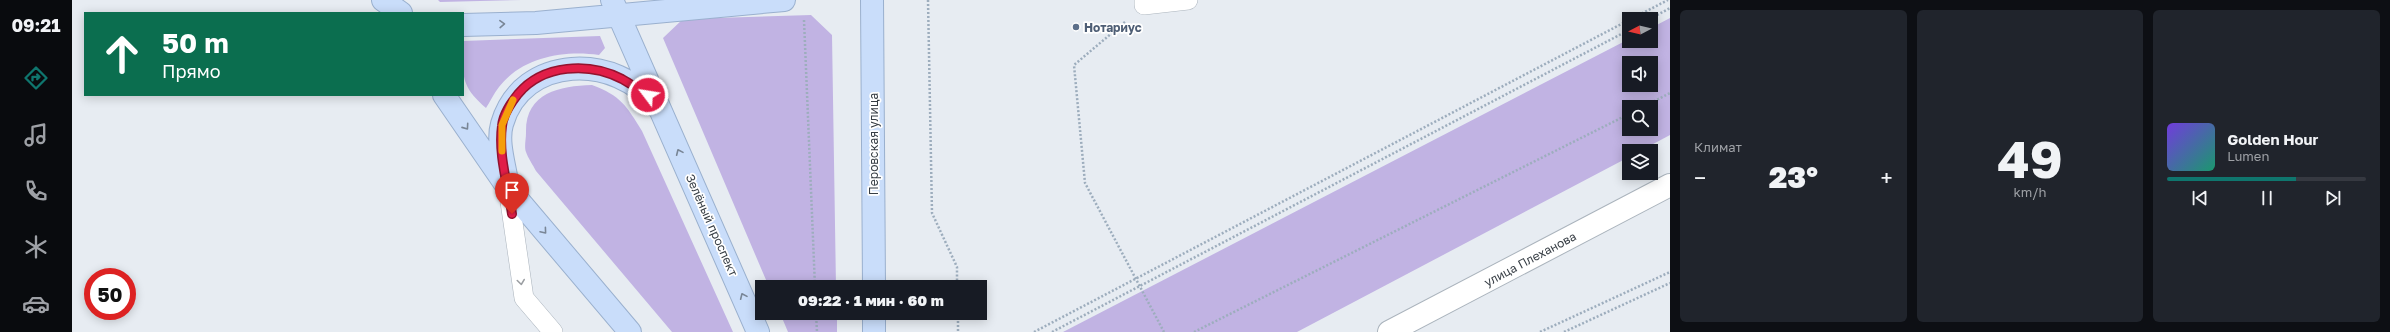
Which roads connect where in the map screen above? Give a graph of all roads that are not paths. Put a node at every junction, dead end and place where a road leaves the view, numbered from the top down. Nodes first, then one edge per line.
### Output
1 (378, 0) edge
2 (383, 0) edge
3 (784, 0) edge
4 (872, 0) edge
5 (1188, 0) edge
6 (1144, 3) edge
7 (616, 8) edge
8 (386, 12) edge
9 (400, 12) edge
10 (464, 25) edge
11 (445, 96) edge
12 (665, 118) junction
13 (1670, 185) edge
14 (508, 188) junction
15 (874, 280) edge
16 (874, 320) edge
17 (553, 332) edge
18 (630, 332) edge
19 (758, 332) edge
20 (874, 332) edge
21 (1390, 332) edge

1 - 8 main road
2 - 9 main road
3 - 7 main road
4 - 15 main road, Перовская улица
5 - 6 lane
10 -> 7 main road
7 - 12 main road, Зелёный проспект
11 -> 14 main road
12 - 14 main road, Зелёный проспект
19 -> 12 main road, Зелёный проспект
13 - 21 street, улица Плеханова
14 -> 17 lane
14 -> 18 main road
16 - 20 main road

